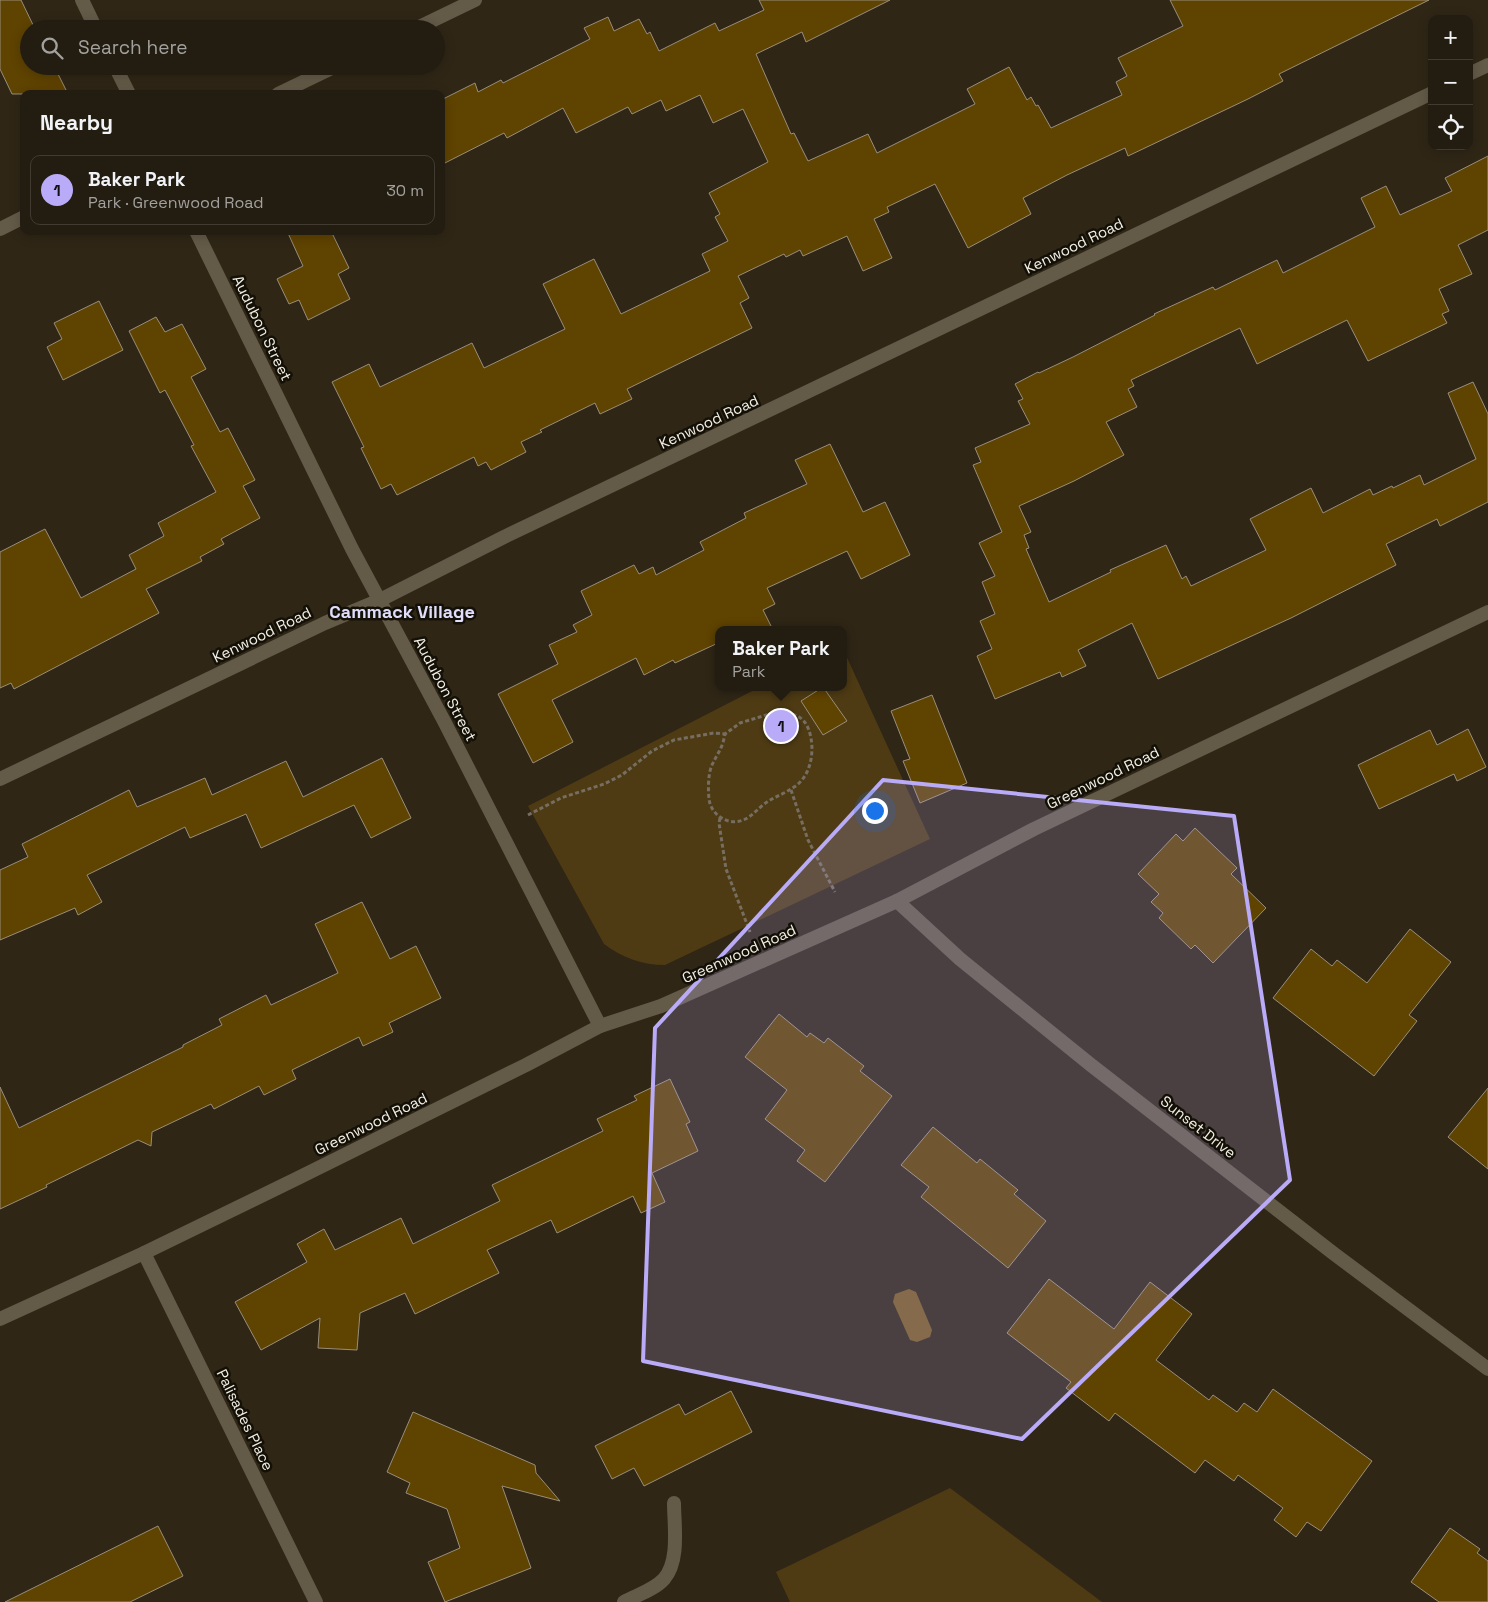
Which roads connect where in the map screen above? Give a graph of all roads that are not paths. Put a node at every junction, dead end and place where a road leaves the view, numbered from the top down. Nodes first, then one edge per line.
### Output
1 (82, 0) edge
2 (475, 0) edge
3 (92, 20) edge
4 (434, 20) edge
5 (1488, 65) edge
6 (1473, 72) edge
7 (119, 75) edge
8 (317, 75) edge
9 (126, 90) edge
10 (286, 90) edge
11 (1428, 95) edge
12 (20, 220) edge
13 (0, 229) edge
14 (198, 235) edge
15 (380, 600) junction
16 (1488, 612) edge
17 (0, 779) edge
18 (897, 901) junction
19 (600, 1026) junction
20 (144, 1252) junction
21 (0, 1319) edge
22 (1488, 1369) edge
23 (674, 1503) dead end
24 (316, 1602) edge
25 (624, 1602) edge

1 - 3 street
2 - 4 street
5 - 6 street
7 - 9 street
8 - 10 street
11 - 15 street, Kenwood Road
12 - 13 street
14 - 15 street, Audubon Street
15 - 17 street, Kenwood Road
15 - 19 street, Audubon Street
16 - 18 street, Greenwood Road
18 - 19 street, Greenwood Road
18 - 22 street, Sunset Drive
19 - 20 street, Greenwood Road
20 - 21 street, Greenwood Road
20 - 24 street, Palisades Place
23 - 25 street

